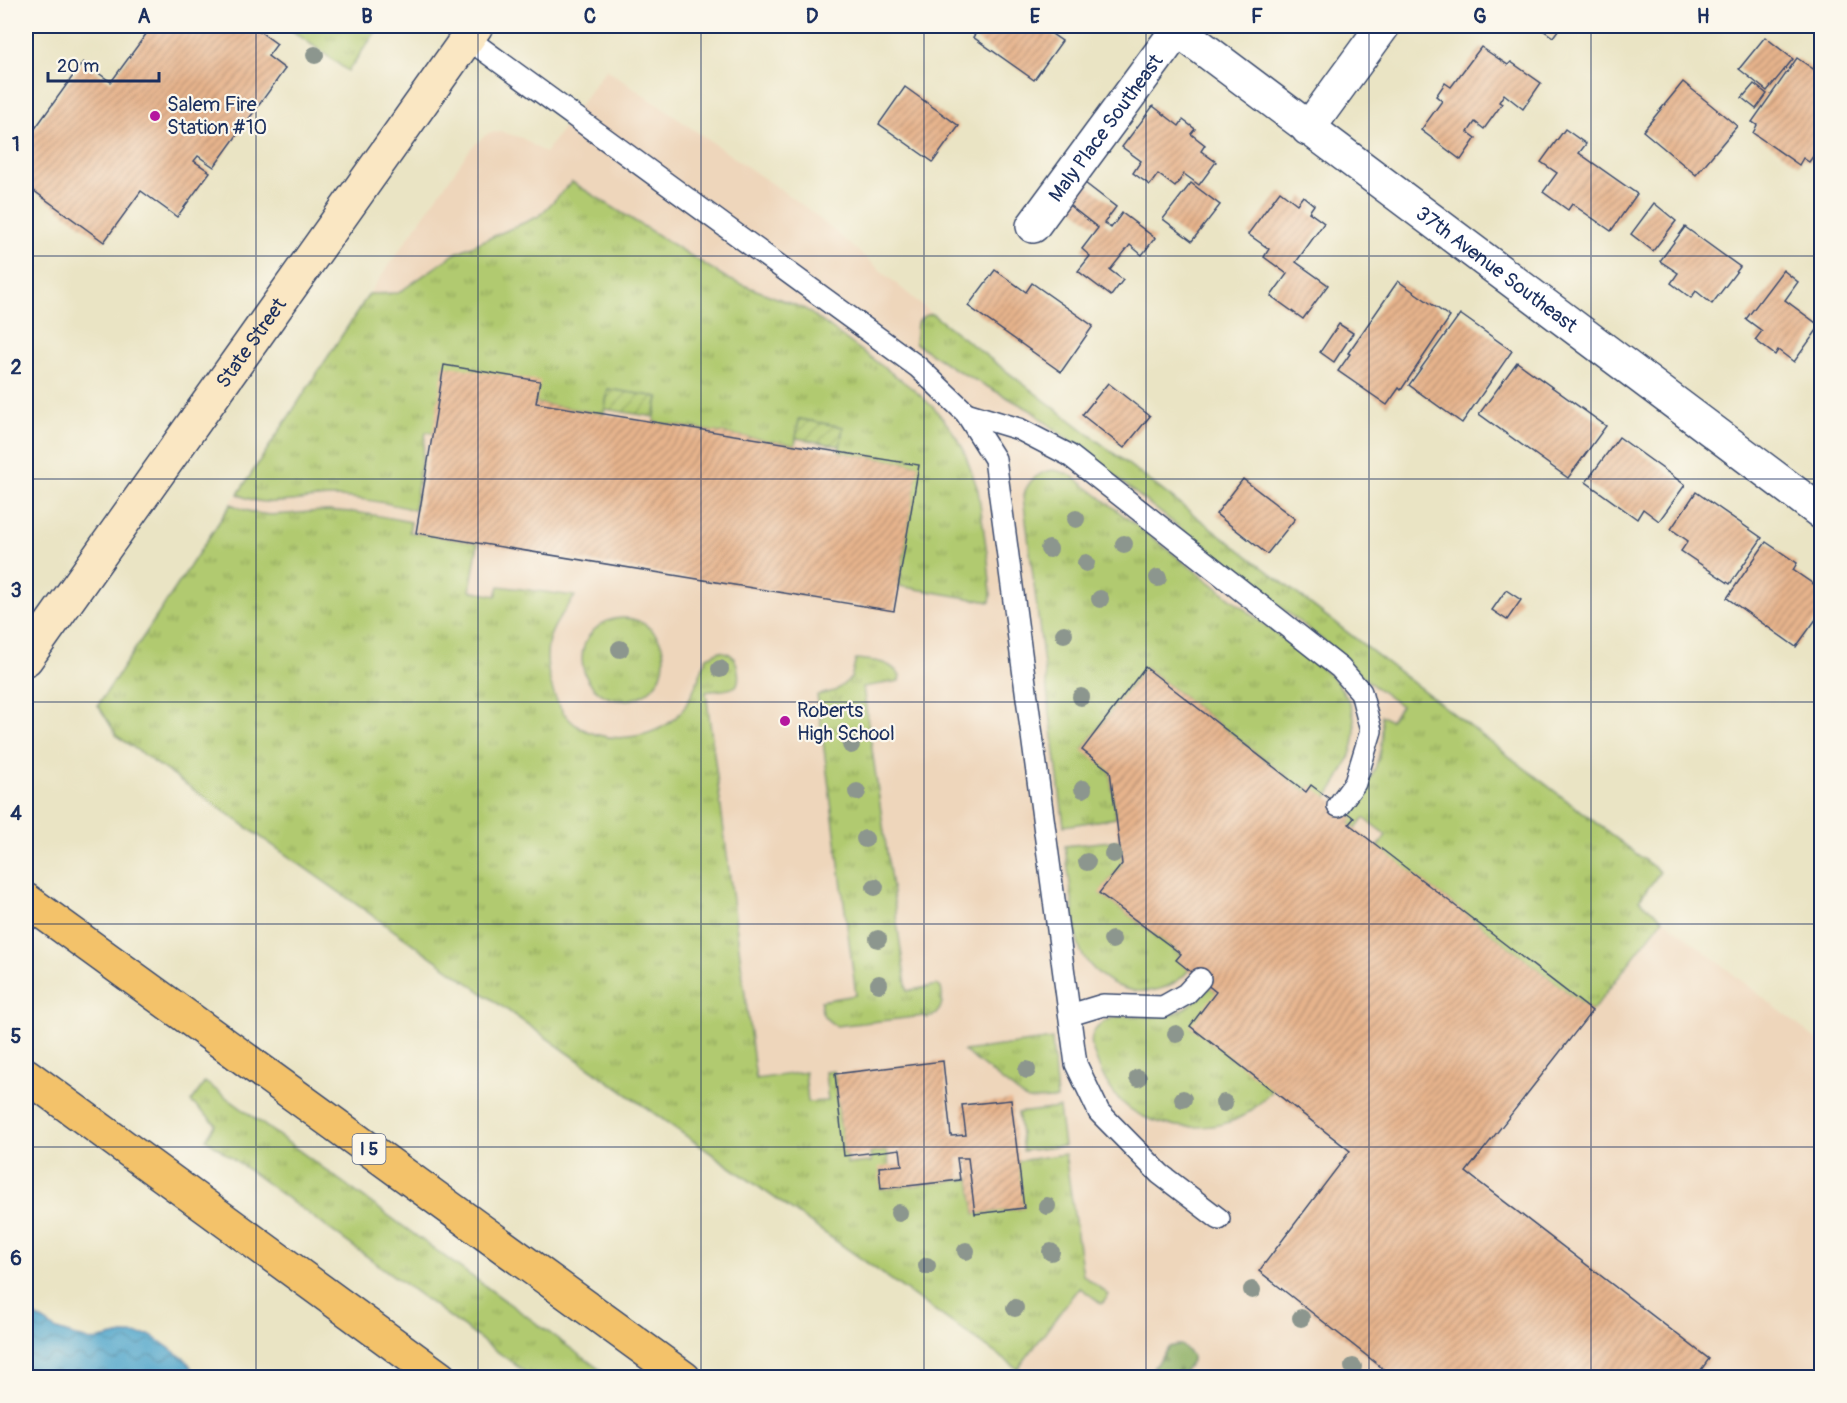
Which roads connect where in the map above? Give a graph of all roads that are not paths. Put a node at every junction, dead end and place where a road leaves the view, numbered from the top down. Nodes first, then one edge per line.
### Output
1 (1383, 26) edge
2 (1175, 27) edge
3 (472, 32) edge
4 (1308, 129) junction
5 (1033, 226) dead end
6 (966, 413) junction
7 (1821, 513) edge
8 (26, 659) edge
9 (1338, 806) dead end
10 (26, 900) edge
11 (1200, 979) dead end
12 (1070, 1015) junction
13 (26, 1075) edge
14 (1219, 1219) dead end
15 (440, 1377) edge
16 (684, 1377) edge

1 - 4 street
2 - 4 street, 37th Avenue Southeast
2 - 5 street, Maly Place Southeast
3 - 6 lane
3 - 8 main road, State Street
4 - 7 street, 37th Avenue Southeast
6 - 9 lane
6 - 12 lane
10 - 16 highway, I 5
11 - 12 lane
12 - 14 lane
13 - 15 highway

